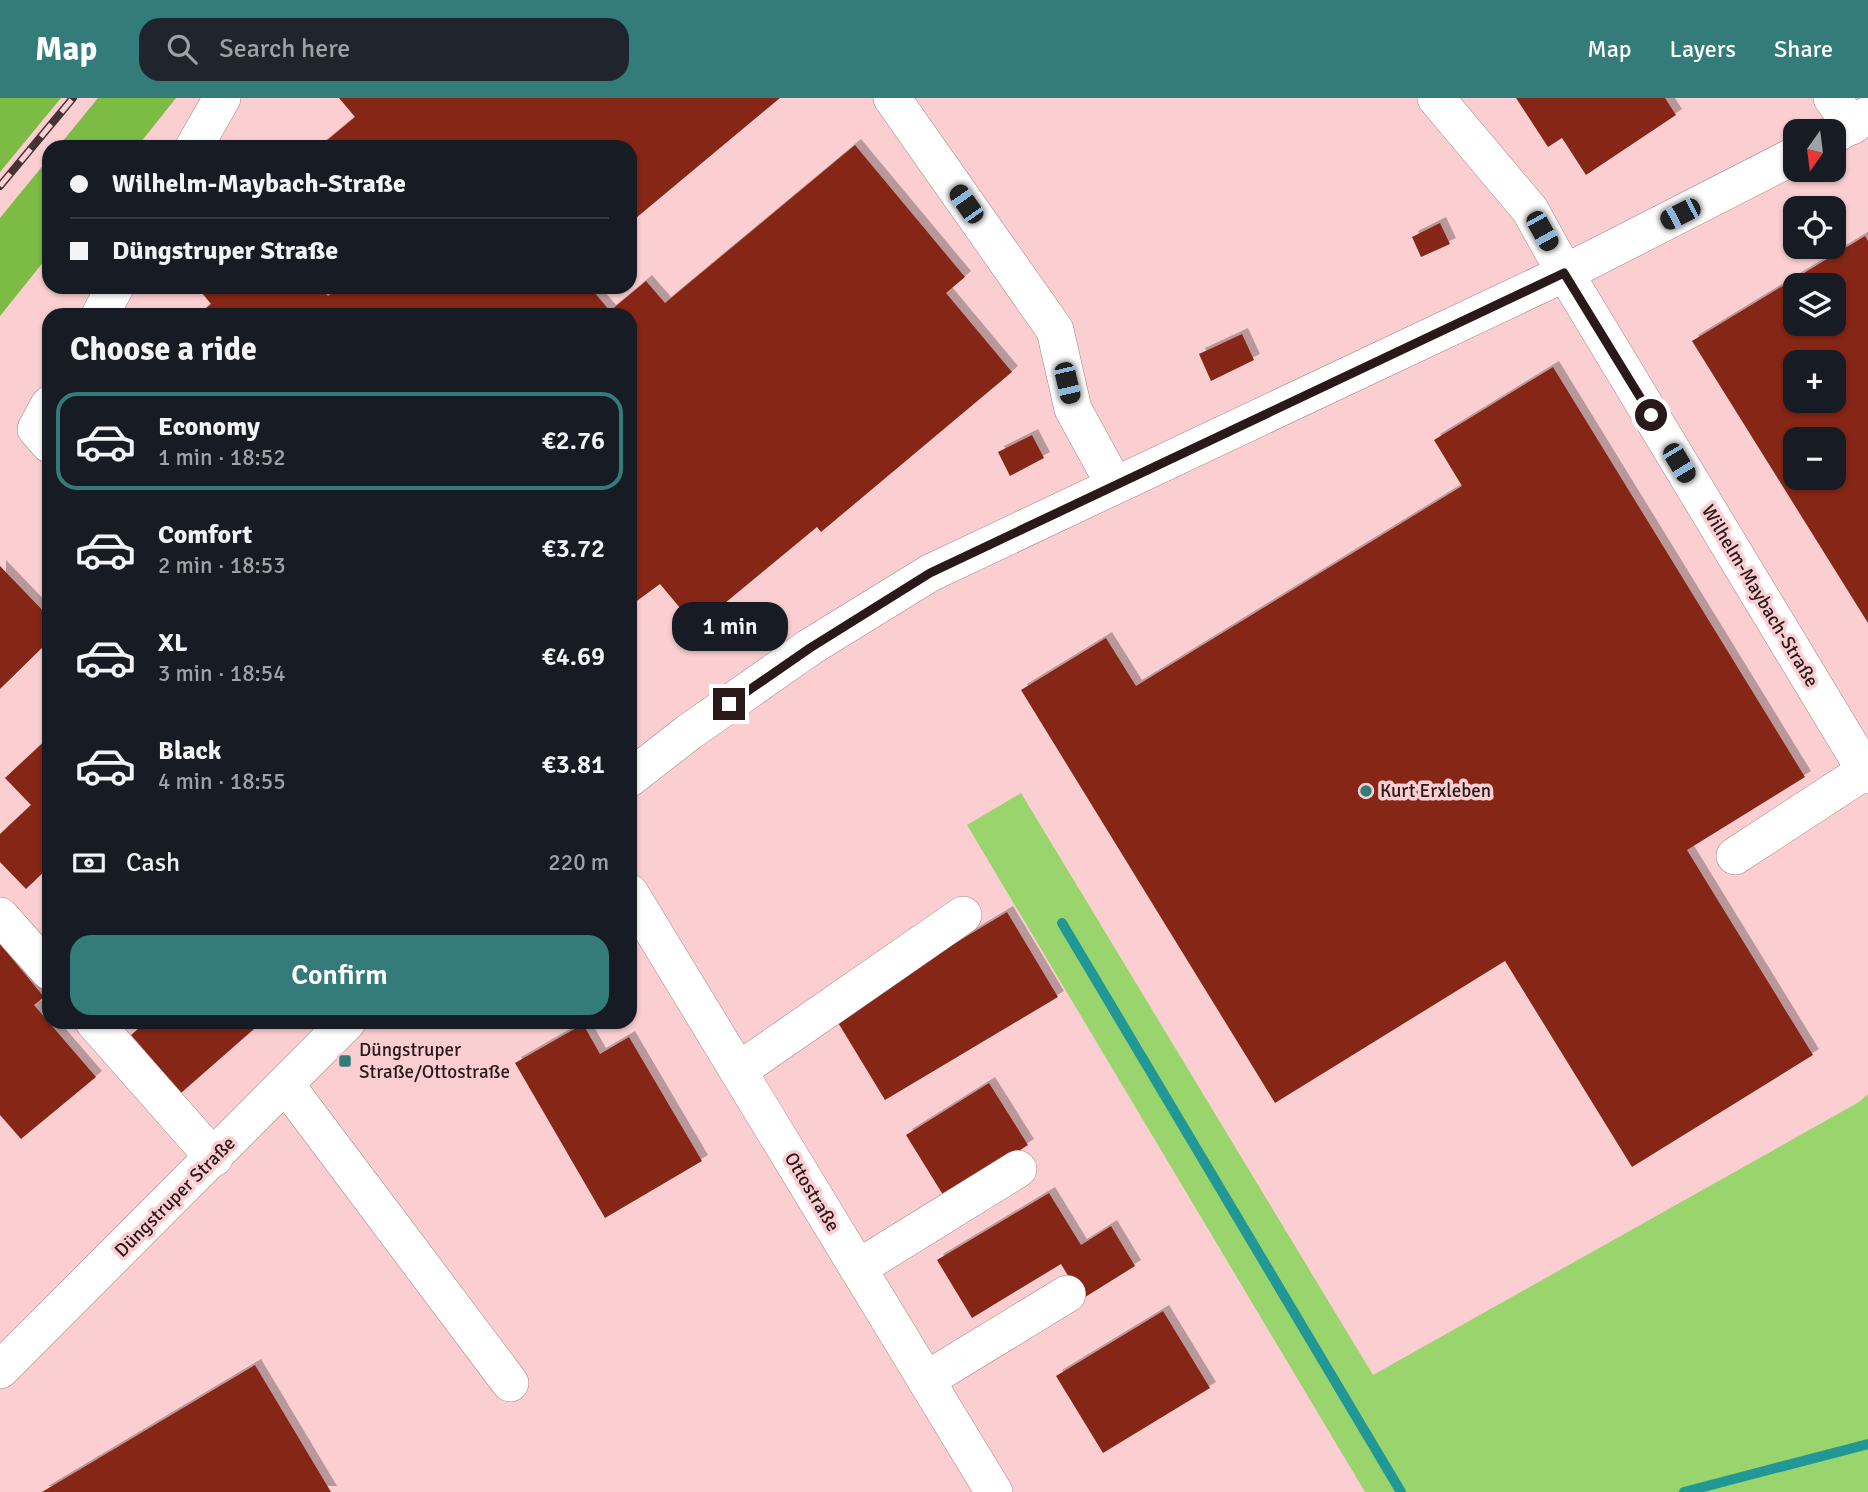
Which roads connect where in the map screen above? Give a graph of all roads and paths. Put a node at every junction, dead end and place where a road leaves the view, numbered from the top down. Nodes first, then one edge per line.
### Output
1 (222, 98) edge
2 (892, 98) edge
3 (1436, 98) edge
4 (198, 140) edge
5 (1783, 162) edge
6 (1564, 273) junction
7 (42, 418) edge
8 (42, 436) edge
9 (1114, 484) junction
10 (637, 773) edge
11 (1867, 773) edge
12 (1735, 856) dead end
13 (637, 905) edge
14 (962, 915) dead end
15 (0, 916) edge
16 (42, 963) edge
17 (100, 1029) edge
18 (340, 1029) edge
19 (738, 1071) junction
20 (286, 1085) junction
21 (214, 1157) junction
22 (1018, 1169) dead end
23 (858, 1268) junction
24 (1067, 1294) dead end
25 (0, 1370) edge
26 (926, 1380) junction
27 (510, 1383) dead end
28 (993, 1492) edge

1 - 4 street
2 - 9 street
3 - 6 street
5 - 6 street
6 - 9 street
6 - 11 street, Wilhelm-Maybach-Straße
7 - 8 street
9 - 10 street
11 - 12 street
13 - 19 street, Ottostraße
14 - 19 street
15 - 16 street
17 - 21 street
18 - 20 street, Düngstruper Straße
19 - 23 street, Ottostraße
20 - 21 street, Düngstruper Straße
20 - 27 street
21 - 25 street, Düngstruper Straße
22 - 23 street
23 - 26 street, Ottostraße
24 - 26 street
26 - 28 street, Ottostraße

